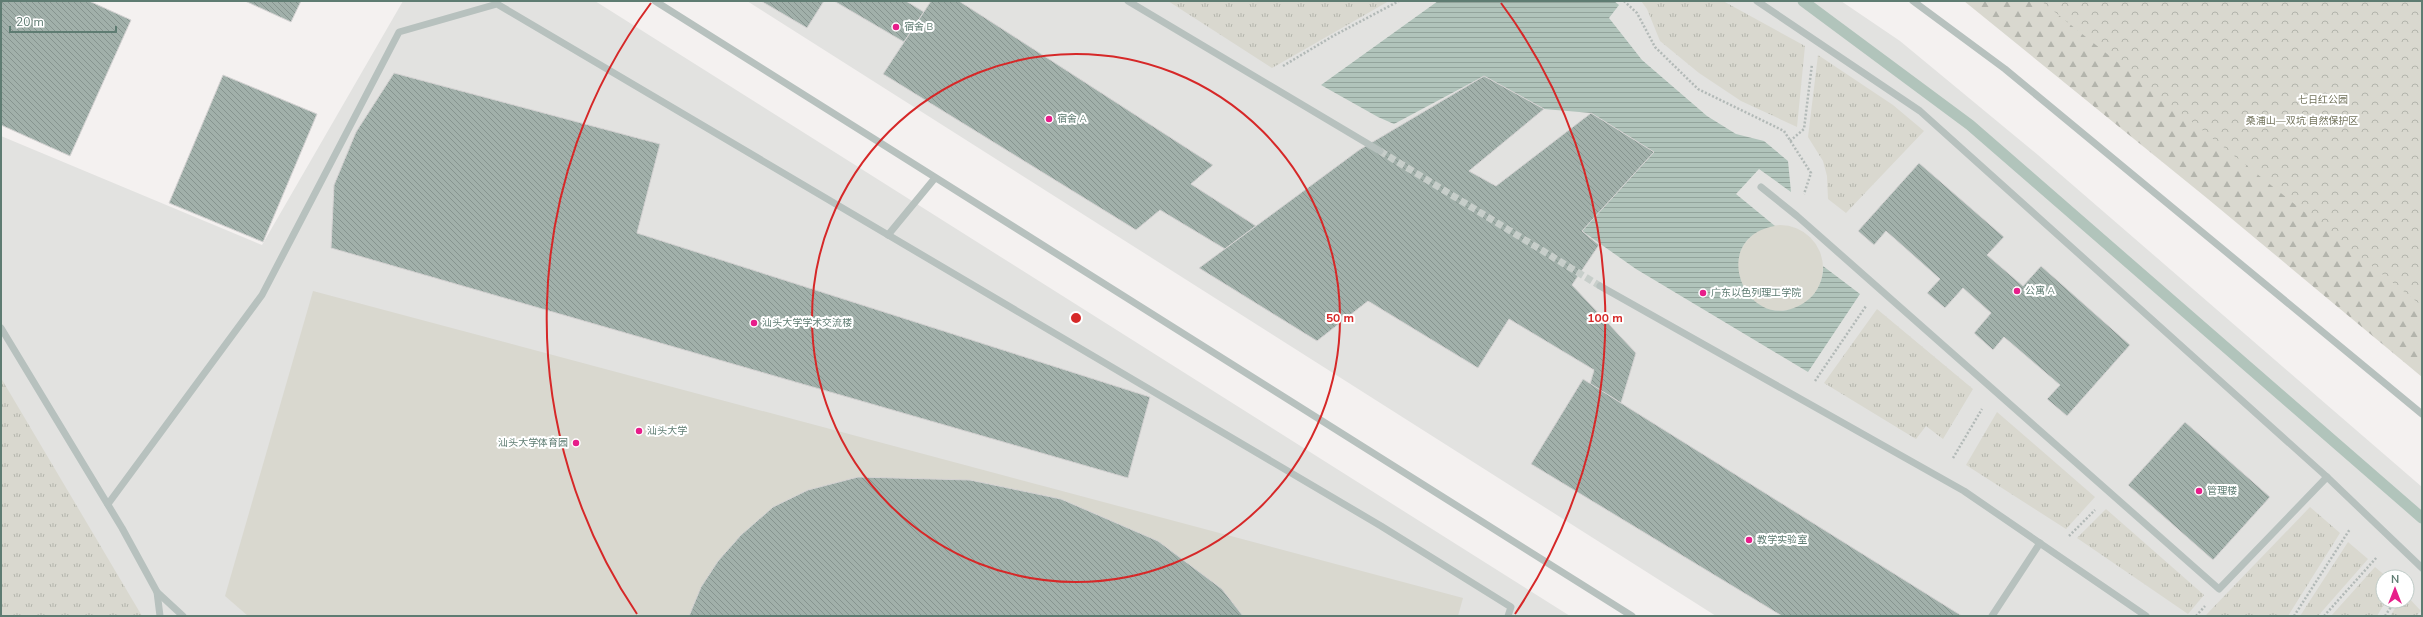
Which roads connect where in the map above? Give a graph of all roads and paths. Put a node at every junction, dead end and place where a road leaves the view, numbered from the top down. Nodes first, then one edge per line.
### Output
1 (656, 1) edge
2 (1128, 1) edge
3 (1399, 1) edge
4 (1624, 1) edge
5 (1758, 1) edge
6 (1913, 1) edge
7 (1815, 39) junction
8 (1260, 80) junction
9 (1790, 141) junction
10 (1380, 151) tunnel mouth
11 (935, 178) junction
12 (1760, 187) dead end
13 (1797, 216) junction
14 (888, 235) junction
15 (1600, 286) tunnel mouth
16 (1878, 288) junction
17 (1, 328) edge
18 (1993, 390) junction
19 (1802, 399) junction
20 (2422, 414) edge
21 (2327, 477) junction
22 (1942, 478) junction
23 (2111, 494) junction
24 (108, 504) junction
25 (2362, 511) junction
26 (2392, 540) junction
27 (2040, 543) junction
28 (2053, 552) junction
29 (2422, 568) edge
30 (157, 592) junction
31 (160, 616) edge
32 (183, 616) edge
33 (1508, 616) edge
34 (1632, 616) edge
35 (1992, 616) edge
36 (2146, 616) edge
37 (2294, 616) edge
38 (2324, 616) edge

1 - 11 street
2 - 8 street
3 - 8 path
4 - 9 path
5 - 7 street
6 - 20 street
7 - 9 path
7 - 21 street
8 - 10 street
9 - 13 path
11 - 14 street
11 - 34 street
12 - 13 street
13 - 16 street
14 - 24 street
14 - 33 street
15 - 19 street
16 - 18 street
16 - 19 path
17 - 24 street
18 - 22 path
18 - 23 street
19 - 22 street
21 - 23 street
21 - 25 street
22 - 27 street
23 - 28 path
24 - 30 street
25 - 26 street
25 - 37 path
26 - 29 street
26 - 38 path
27 - 28 street
27 - 35 street
28 - 36 street
30 - 31 street
30 - 32 street

